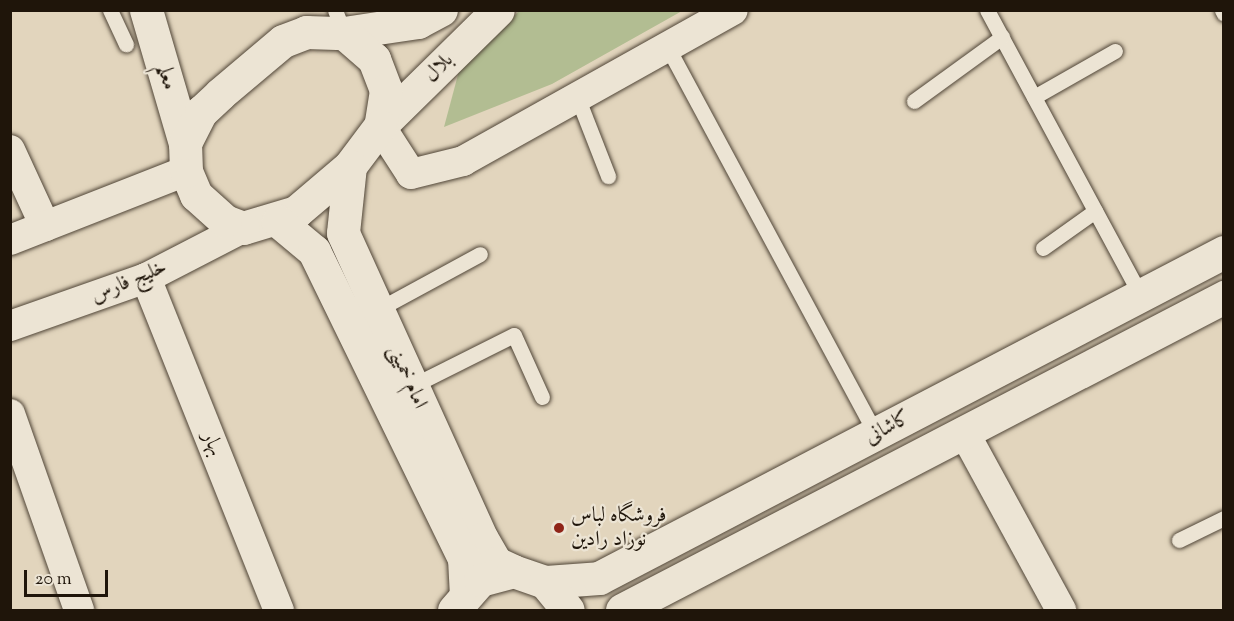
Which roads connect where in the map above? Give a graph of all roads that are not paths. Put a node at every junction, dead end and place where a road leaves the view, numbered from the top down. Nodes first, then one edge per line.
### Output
1 (110, 10) edge
2 (146, 10) edge
3 (441, 10) edge
4 (498, 10) edge
5 (733, 10) edge
6 (987, 10) edge
7 (297, 21) edge
8 (340, 22) edge
9 (1002, 37) junction
10 (126, 45) dead end
11 (668, 48) junction
12 (1115, 51) dead end
13 (1034, 97) junction
14 (578, 99) junction
15 (914, 101) dead end
16 (380, 126) junction
17 (10, 150) edge
18 (185, 157) junction
19 (350, 166) junction
20 (608, 176) dead end
21 (1095, 211) junction
22 (278, 221) junction
23 (45, 226) junction
24 (243, 228) junction
25 (10, 240) edge
26 (1043, 248) dead end
27 (1224, 252) edge
28 (480, 254) dead end
29 (146, 278) junction
30 (1141, 296) junction
31 (1224, 297) edge
32 (377, 310) junction
33 (10, 326) edge
34 (410, 387) junction
35 (542, 397) dead end
36 (10, 414) edge
37 (964, 432) junction
38 (876, 434) junction
39 (1224, 518) edge
40 (1179, 540) dead end
41 (513, 572) junction
42 (546, 582) junction
43 (460, 601) edge
44 (80, 610) edge
45 (279, 610) edge
46 (568, 610) edge
47 (622, 610) edge
48 (1061, 610) edge

1 - 10 lane
2 - 18 main road, معلم
3 - 8 main road
4 - 16 main road, بلال
5 - 11 street
6 - 9 lane
7 - 8 main road
7 - 18 main road
8 - 16 main road
9 - 13 lane
9 - 15 lane
11 - 14 street
11 - 38 lane
12 - 13 lane
13 - 21 lane
14 - 16 street
14 - 20 lane
16 - 19 main road
17 - 23 street
18 - 23 street
18 - 24 main road
19 - 22 main road
19 - 32 main road, امام خمینی
21 - 26 lane
21 - 30 lane
22 - 24 main road
22 - 43 main road, امام خمینی
23 - 25 street
24 - 29 street, خلیج فارس
27 - 30 main road, کاشانی
28 - 32 lane
29 - 33 street, خلیج فارس
29 - 45 street, بهار
30 - 38 main road, کاشانی
31 - 37 main road, کاشانی
32 - 34 main road, امام خمینی
34 - 35 lane
34 - 41 main road, امام خمینی
36 - 44 street
37 - 47 main road, کاشانی
37 - 48 street
38 - 42 main road, کاشانی
39 - 40 lane
41 - 42 main road
41 - 43 main road
42 - 46 main road

